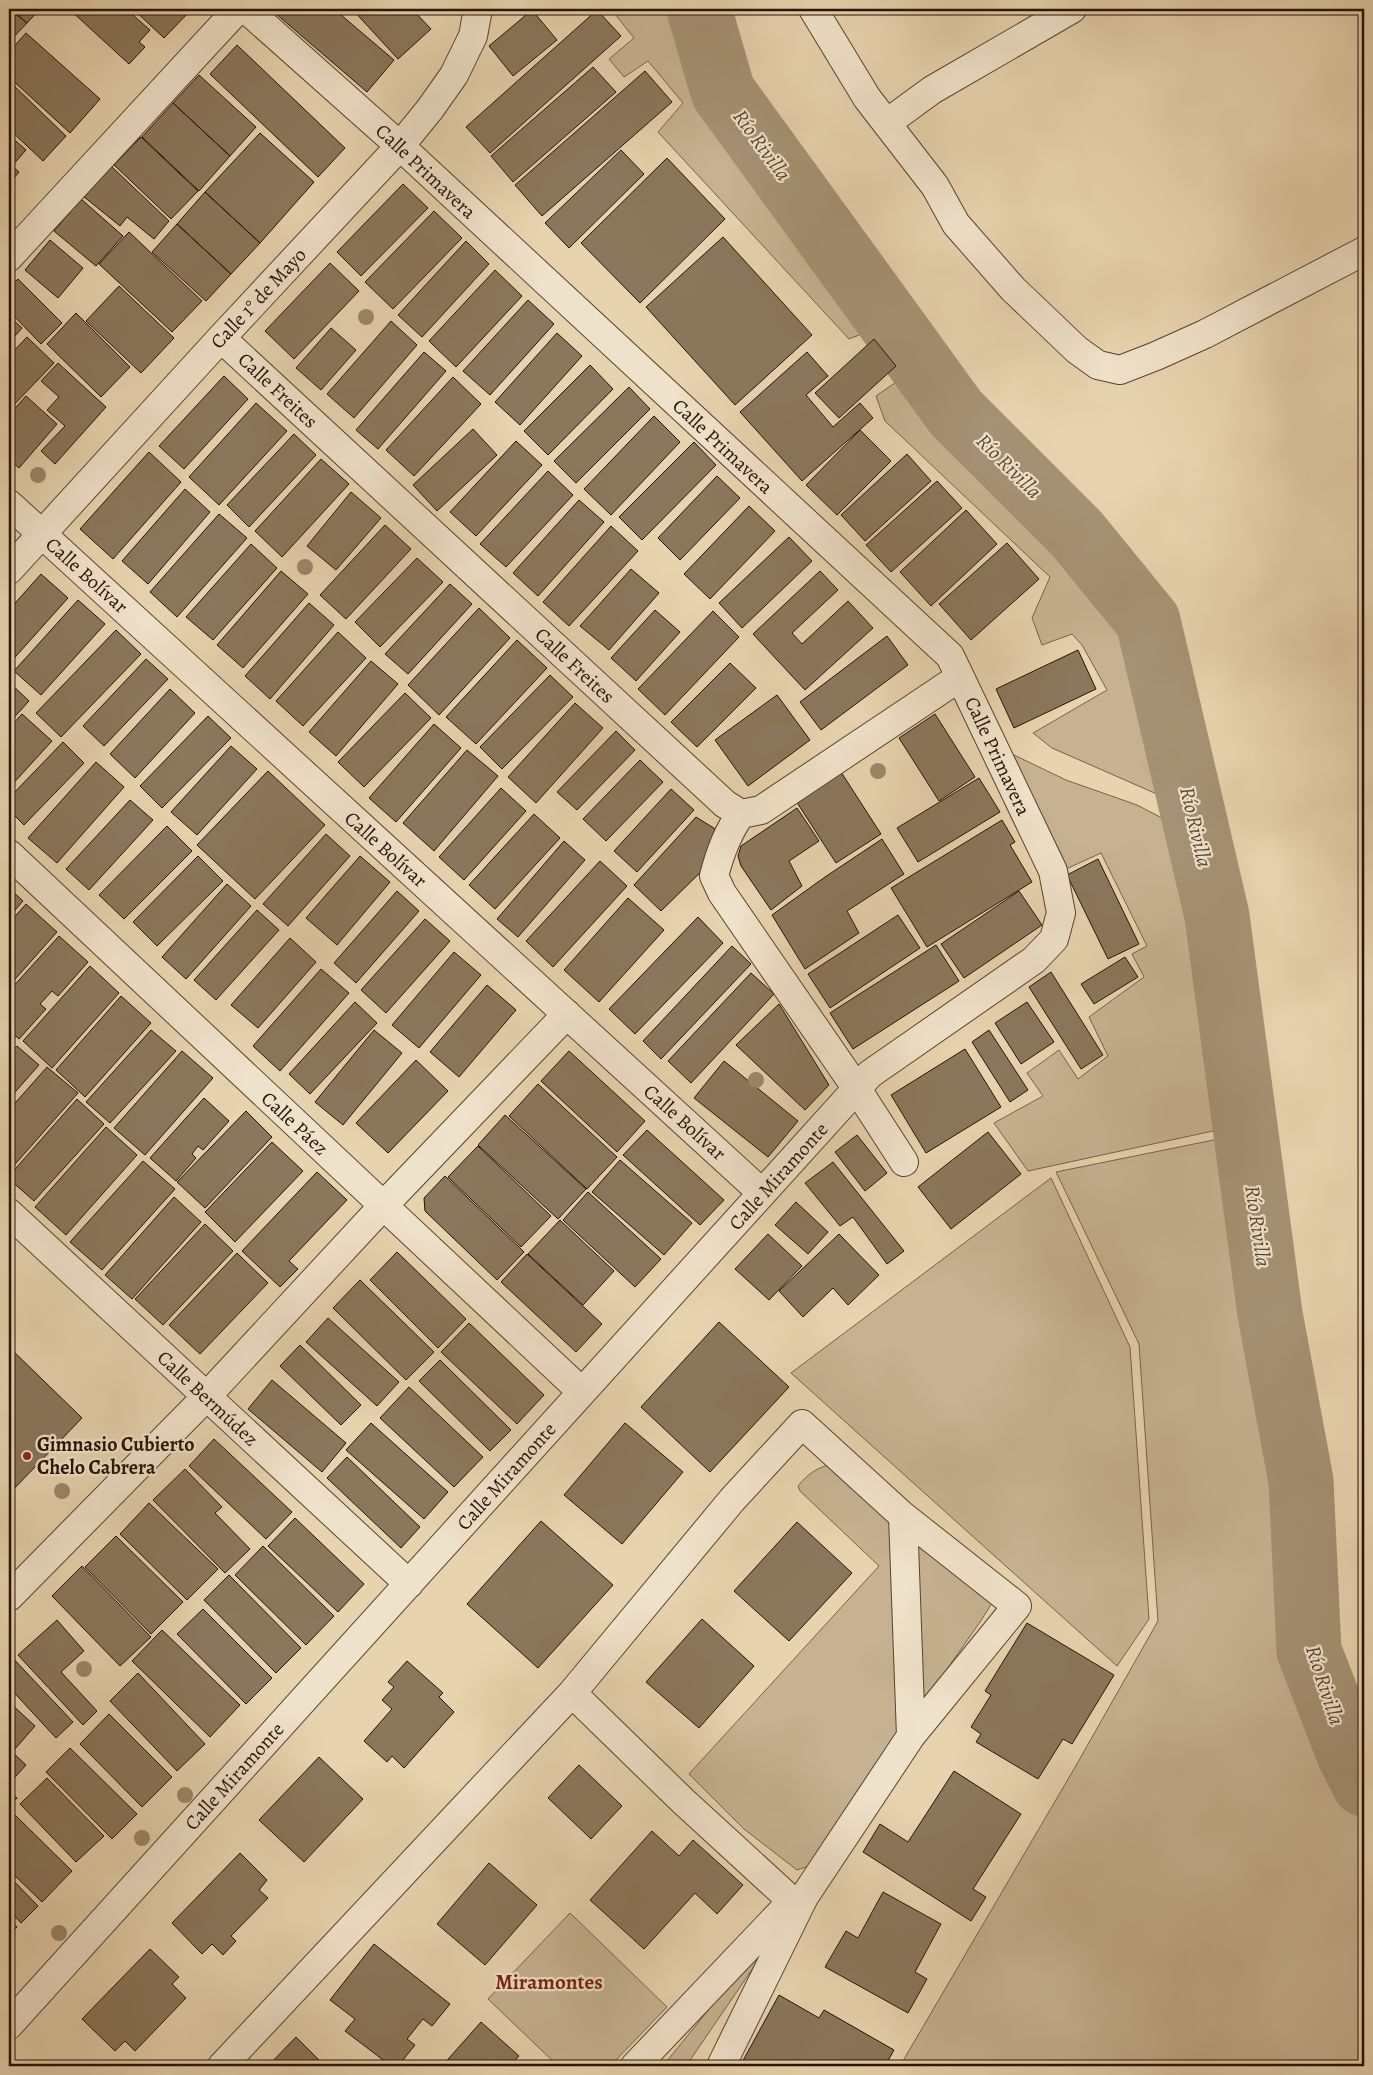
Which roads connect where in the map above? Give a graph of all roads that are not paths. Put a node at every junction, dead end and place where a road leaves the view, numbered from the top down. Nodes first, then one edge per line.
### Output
1 (238, 9) edge
2 (246, 9) edge
3 (478, 9) edge
4 (813, 9) edge
5 (1072, 9) edge
6 (887, 123) junction
7 (400, 146) junction
8 (1364, 251) edge
9 (9, 257) edge
10 (221, 338) junction
11 (9, 504) edge
12 (41, 534) junction
13 (9, 570) edge
14 (960, 676) junction
15 (741, 814) junction
16 (9, 854) edge
17 (1034, 960) joint
18 (567, 1014) junction
19 (857, 1089) junction
20 (904, 1162) dead end
21 (762, 1193) junction
22 (383, 1206) junction
23 (9, 1212) edge
24 (582, 1392) junction
25 (206, 1396) junction
26 (903, 1516) junction
27 (409, 1584) junction
28 (9, 1597) edge
29 (572, 1693) junction
30 (911, 1736) junction
31 (798, 1899) junction
32 (9, 2025) edge
33 (222, 2066) edge
34 (635, 2066) edge
35 (721, 2066) edge

1 - 9 street
2 - 7 street, Calle Primavera
3 - 7 street, Calle 1° de Mayo
4 - 6 street
5 - 6 street
6 - 8 street
7 - 10 street, Calle 1° de Mayo
7 - 14 street, Calle Primavera
10 - 12 street, Calle 1° de Mayo
10 - 15 street, Calle Freites
11 - 12 street, Calle Bolívar
12 - 13 street, Calle 1° de Mayo
12 - 18 street, Calle Bolívar
14 - 15 street
14 - 17 street, Calle Primavera
15 - 19 street
16 - 22 street, Calle Páez
17 - 19 street, Calle Miramonte
18 - 21 street, Calle Bolívar
18 - 22 street
19 - 20 street
19 - 21 street, Calle Miramonte
21 - 24 street, Calle Miramonte
22 - 24 street, Calle Páez
22 - 25 street
23 - 25 street, Calle Bermúdez
24 - 27 street, Calle Miramonte
25 - 27 street, Calle Bermúdez
25 - 28 street
26 - 29 street
26 - 30 street
26 - 30 street
27 - 32 street, Calle Miramonte
29 - 31 street
29 - 33 street
30 - 31 street
31 - 34 street
31 - 35 street

